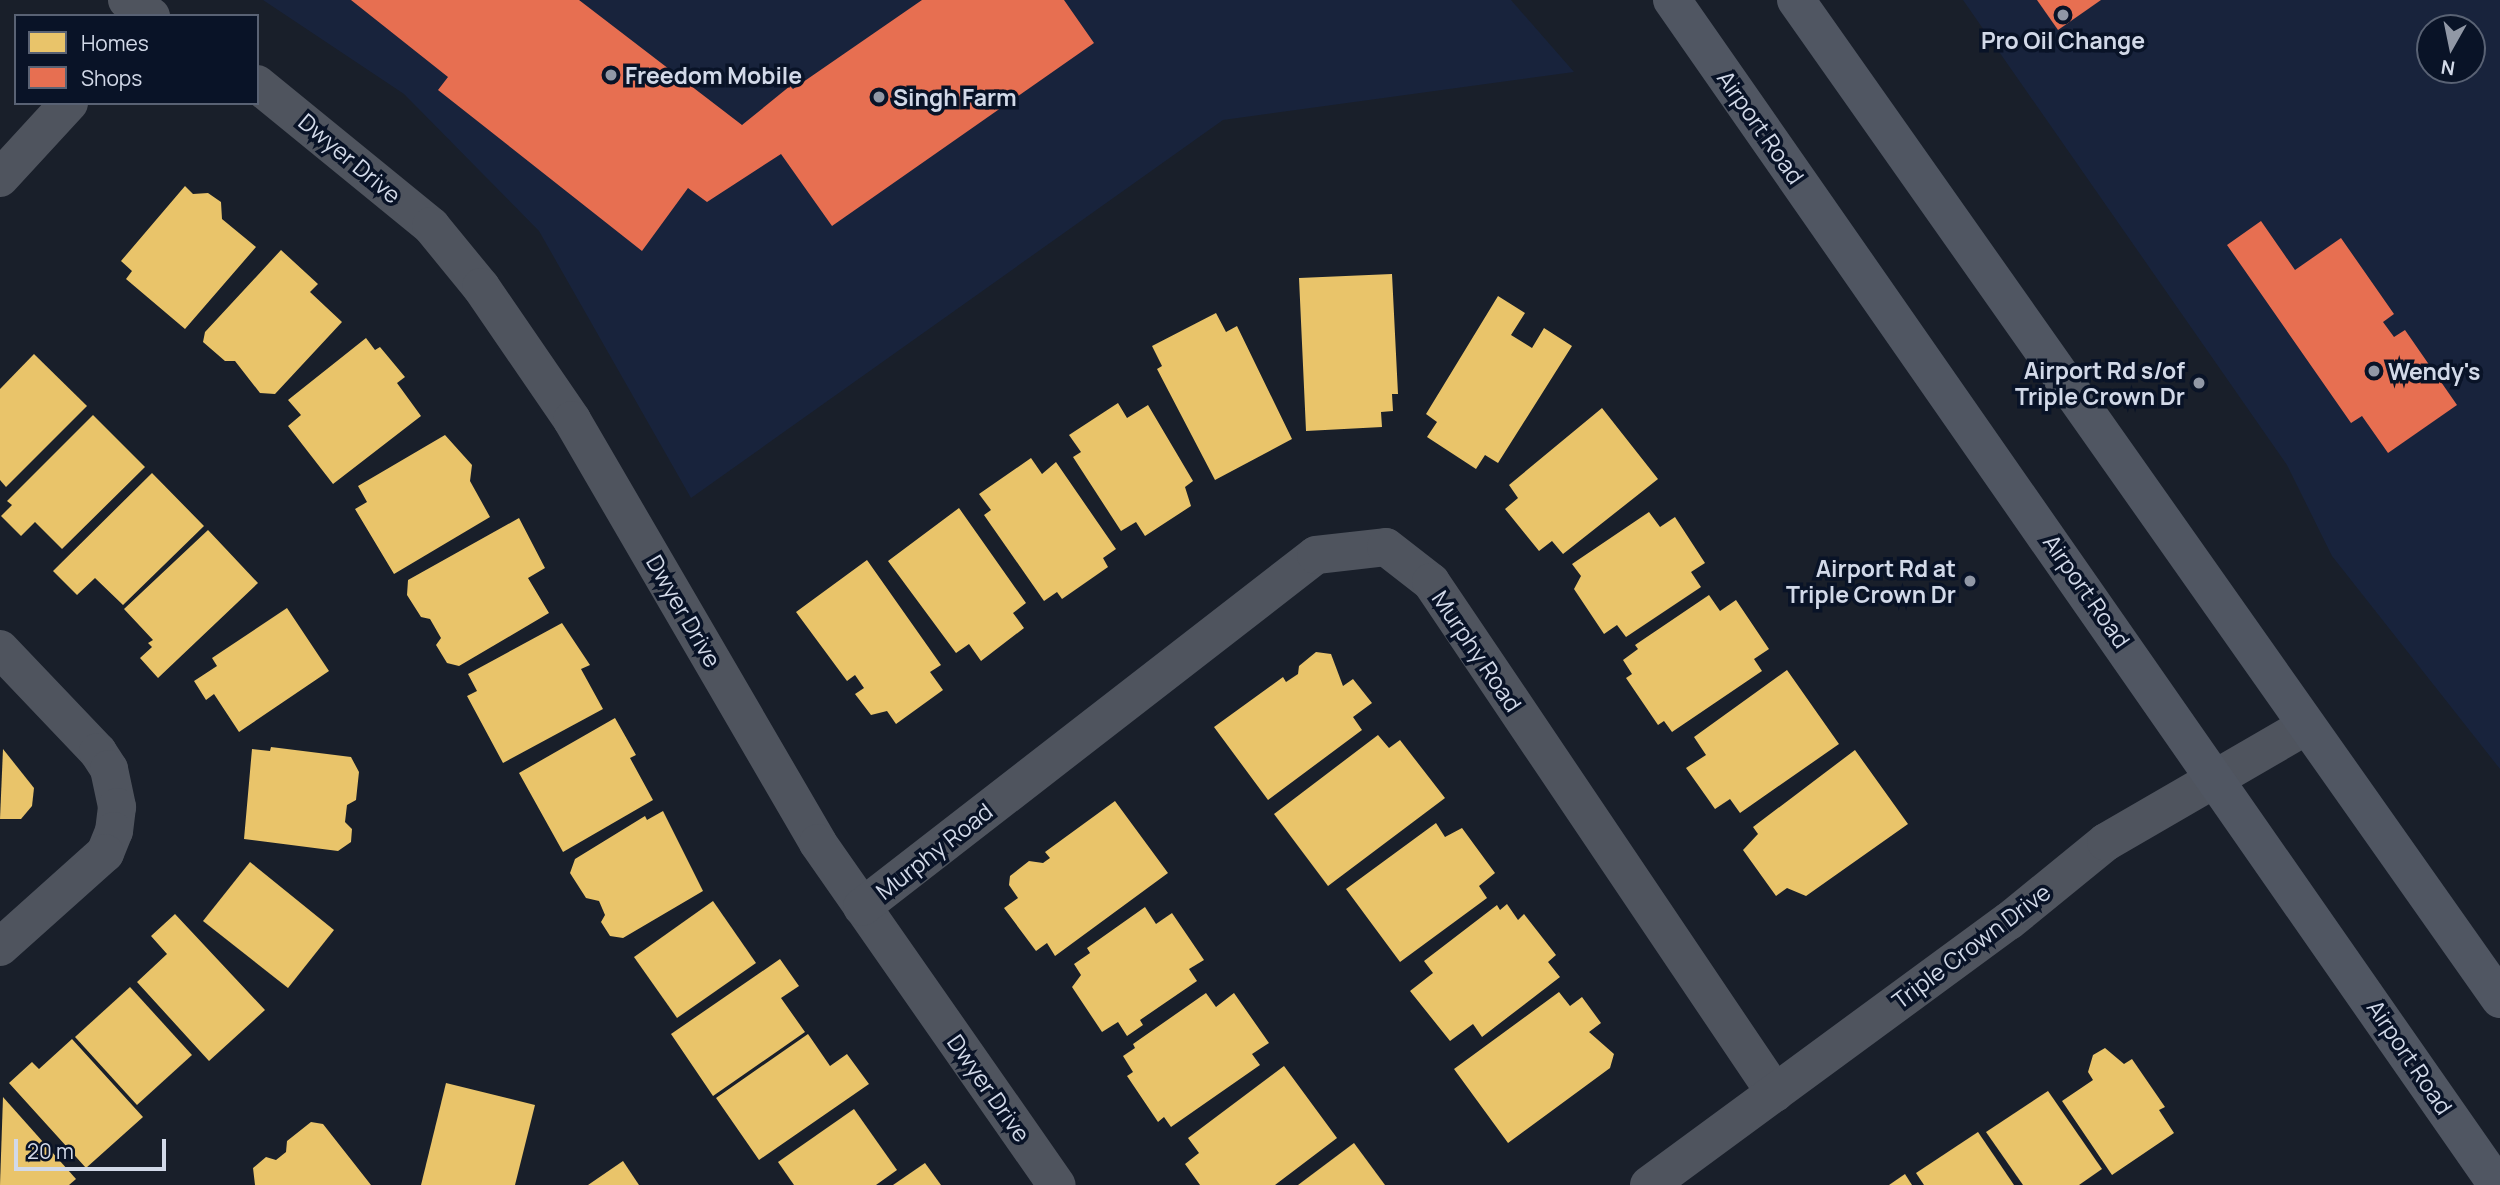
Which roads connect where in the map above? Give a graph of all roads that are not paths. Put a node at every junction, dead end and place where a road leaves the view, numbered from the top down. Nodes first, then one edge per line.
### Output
1 (1672, 0) edge
2 (1796, 0) edge
3 (259, 86) edge
4 (67, 105) edge
5 (0, 178) edge
6 (0, 649) edge
7 (2306, 726) junction
8 (2217, 778) junction
9 (862, 907) junction
10 (0, 947) edge
11 (2500, 999) edge
12 (1775, 1093) junction
13 (1057, 1185) edge
14 (1649, 1185) edge
15 (2497, 1185) edge

1 - 8 main road, Airport Road
2 - 7 main road
3 - 9 street, Dwyer Drive
4 - 5 street
6 - 10 street
7 - 8 street, Triple Crown Drive
7 - 11 main road
8 - 12 street, Triple Crown Drive
8 - 15 main road, Airport Road
9 - 12 street, Murphy Road
9 - 13 street, Dwyer Drive
12 - 14 street, Triple Crown Drive

